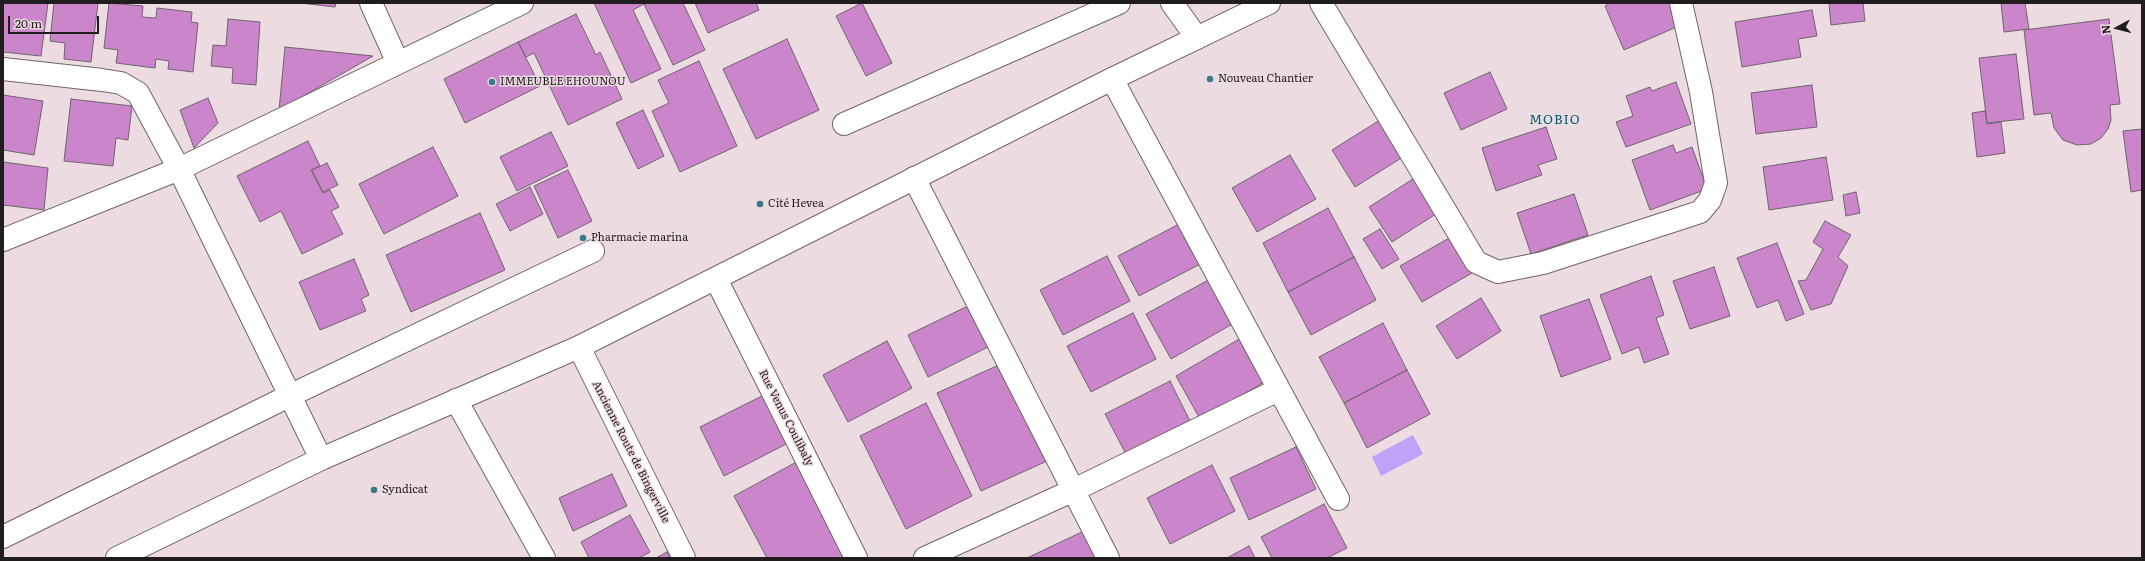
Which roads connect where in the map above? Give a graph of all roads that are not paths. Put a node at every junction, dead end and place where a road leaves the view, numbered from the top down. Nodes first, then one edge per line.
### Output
1 (371, 3) edge
2 (522, 3) edge
3 (1119, 3) edge
4 (1172, 3) edge
5 (1269, 3) edge
6 (1321, 3) edge
7 (1681, 3) edge
8 (1197, 38) junction
9 (398, 63) junction
10 (3, 69) edge
11 (1112, 79) junction
12 (844, 124) dead end
13 (179, 169) junction
14 (914, 178) junction
15 (3, 240) edge
16 (593, 251) dead end
17 (716, 279) junction
18 (579, 347) junction
19 (1278, 390) junction
20 (289, 396) junction
21 (456, 400) junction
22 (321, 459) junction
23 (1074, 490) junction
24 (1338, 499) dead end
25 (3, 537) edge
26 (117, 558) edge
27 (544, 558) edge
28 (684, 558) edge
29 (856, 558) edge
30 (925, 558) edge
31 (1108, 558) edge

1 - 9 street
2 - 9 street
3 - 12 street
4 - 8 street
5 - 8 street
6 - 7 street
8 - 11 street
9 - 13 street
10 - 13 street
11 - 14 street
11 - 19 street
13 - 15 street
13 - 20 street
14 - 17 street
14 - 23 street
16 - 20 street
17 - 18 street
17 - 29 street, Rue Venus Coulibaly
18 - 21 street
18 - 28 street, Ancienne Route de Bingerville
19 - 23 street
19 - 24 street
20 - 22 street
20 - 25 street
21 - 22 street
21 - 27 street
22 - 26 street
23 - 30 street
23 - 31 street

